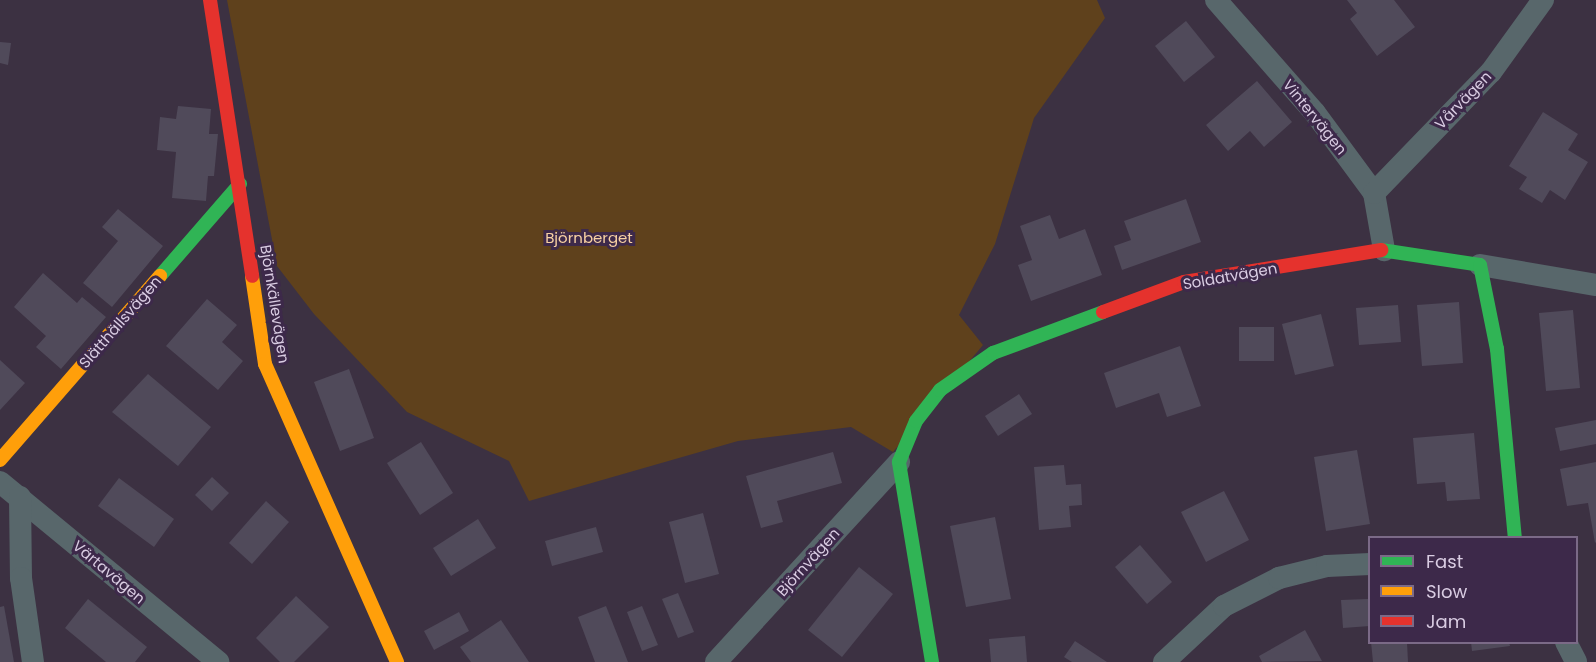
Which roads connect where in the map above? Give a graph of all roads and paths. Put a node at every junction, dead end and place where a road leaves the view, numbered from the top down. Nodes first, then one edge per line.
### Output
1 (210, 0) edge
2 (1216, 0) edge
3 (1543, 0) edge
4 (240, 184) junction
5 (1374, 193) junction
6 (1384, 250) junction
7 (1480, 265) junction
8 (1596, 285) edge
9 (0, 460) edge
10 (899, 462) junction
11 (0, 482) edge
12 (20, 497) junction
13 (1515, 536) edge
14 (1368, 564) edge
15 (1567, 644) edge
16 (33, 662) edge
17 (218, 662) edge
18 (397, 662) edge
19 (716, 662) edge
20 (932, 662) edge
21 (1164, 662) edge
22 (1576, 662) edge

1 - 4 street, Björnkällevägen
2 - 5 street, Vintervägen
3 - 5 street, Vårvägen
4 - 9 street, Slätthällsvägen
4 - 18 street, Björnkällevägen
5 - 6 street, Vintervägen
6 - 7 street, Soldatvägen
6 - 10 street, Soldatvägen
7 - 8 street
7 - 13 street
10 - 19 street, Björnvägen
10 - 20 street
11 - 12 street, Värtavägen
12 - 16 street
12 - 17 street, Värtavägen
14 - 21 street
15 - 22 street

